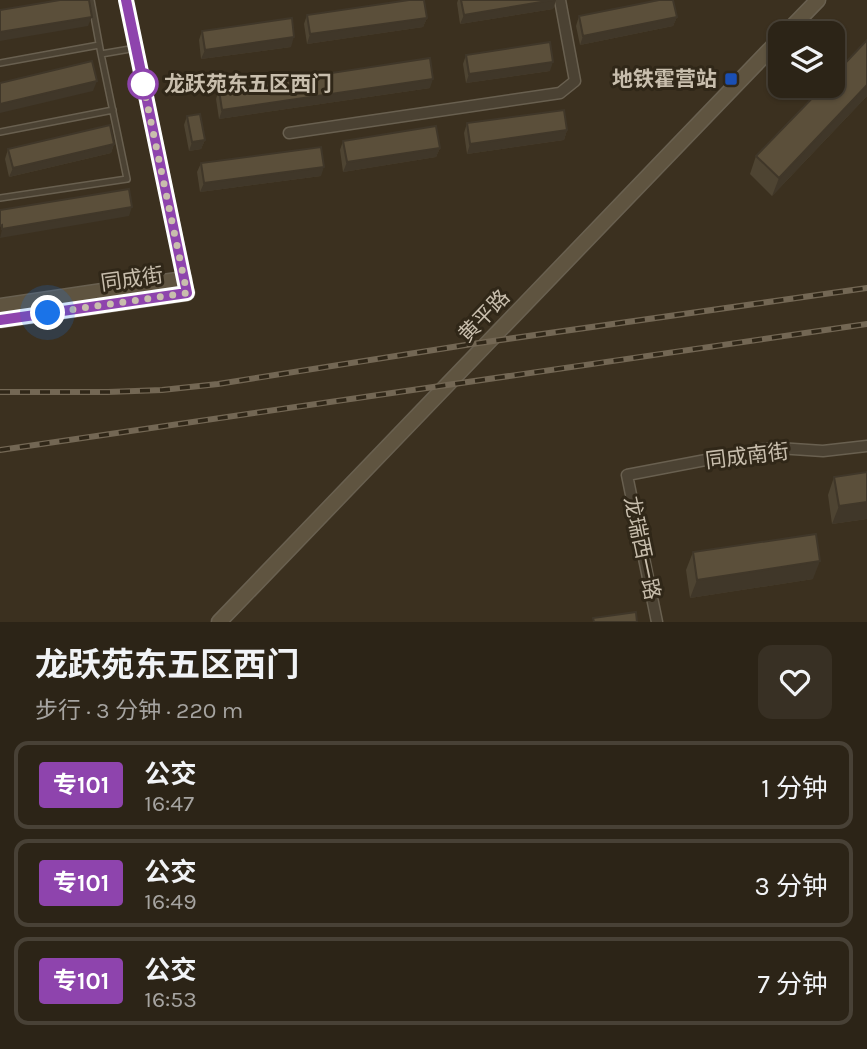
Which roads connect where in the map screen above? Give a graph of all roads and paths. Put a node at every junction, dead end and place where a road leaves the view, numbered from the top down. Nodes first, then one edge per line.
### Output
1 (91, 0) edge
2 (126, 0) edge
3 (560, 0) edge
4 (818, 0) edge
5 (827, 0) edge
6 (798, 21) edge
7 (807, 21) edge
8 (99, 45) junction
9 (136, 48) junction
10 (768, 51) edge
11 (101, 54) junction
12 (768, 61) edge
13 (0, 63) edge
14 (113, 110) junction
15 (0, 132) edge
16 (289, 133) dead end
17 (0, 198) edge
18 (186, 286) junction
19 (0, 306) edge
20 (0, 320) edge
21 (867, 446) edge
22 (627, 475) joint
23 (219, 622) edge
24 (229, 622) edge
25 (657, 622) edge

1 - 8 lane
2 - 9 street
3 - 16 street
4 - 6 main road
5 - 7 main road
8 - 11 lane
8 - 13 lane
9 - 11 lane
9 - 18 street
10 - 23 main road, 黄平路
11 - 14 lane
12 - 24 main road, 黄平路
14 - 15 lane
14 - 17 lane
18 - 19 main road, 同成街
18 - 20 main road, 同成街
21 - 22 street, 同成南街
22 - 25 street, 龙瑞西一路

